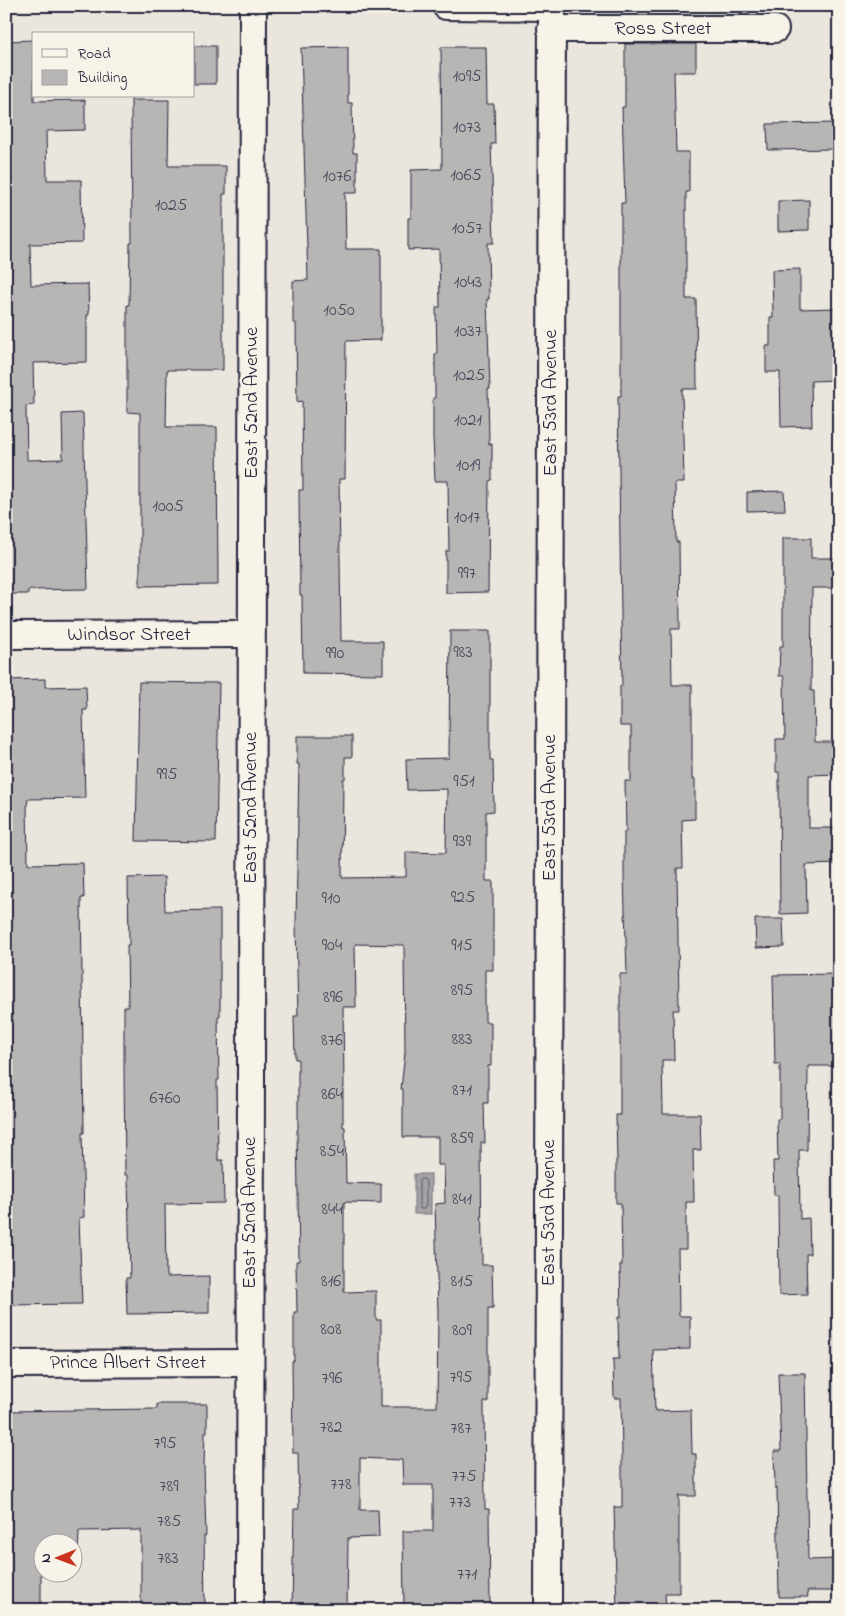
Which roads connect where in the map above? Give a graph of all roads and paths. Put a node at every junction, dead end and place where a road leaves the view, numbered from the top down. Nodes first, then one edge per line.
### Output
1 (253, 6) edge
2 (446, 6) edge
3 (552, 14) edge
4 (775, 29) dead end
5 (251, 634) junction
6 (6, 635) edge
7 (250, 1363) junction
8 (6, 1364) edge
9 (250, 1610) edge
10 (548, 1610) edge

1 - 5 street, East 52nd Avenue
2 - 3 street, Ross Street
3 - 4 street, Ross Street
3 - 10 street, East 53rd Avenue
5 - 6 street, Windsor Street
5 - 7 street, East 52nd Avenue
7 - 8 street, Prince Albert Street
7 - 9 street, East 52nd Avenue

